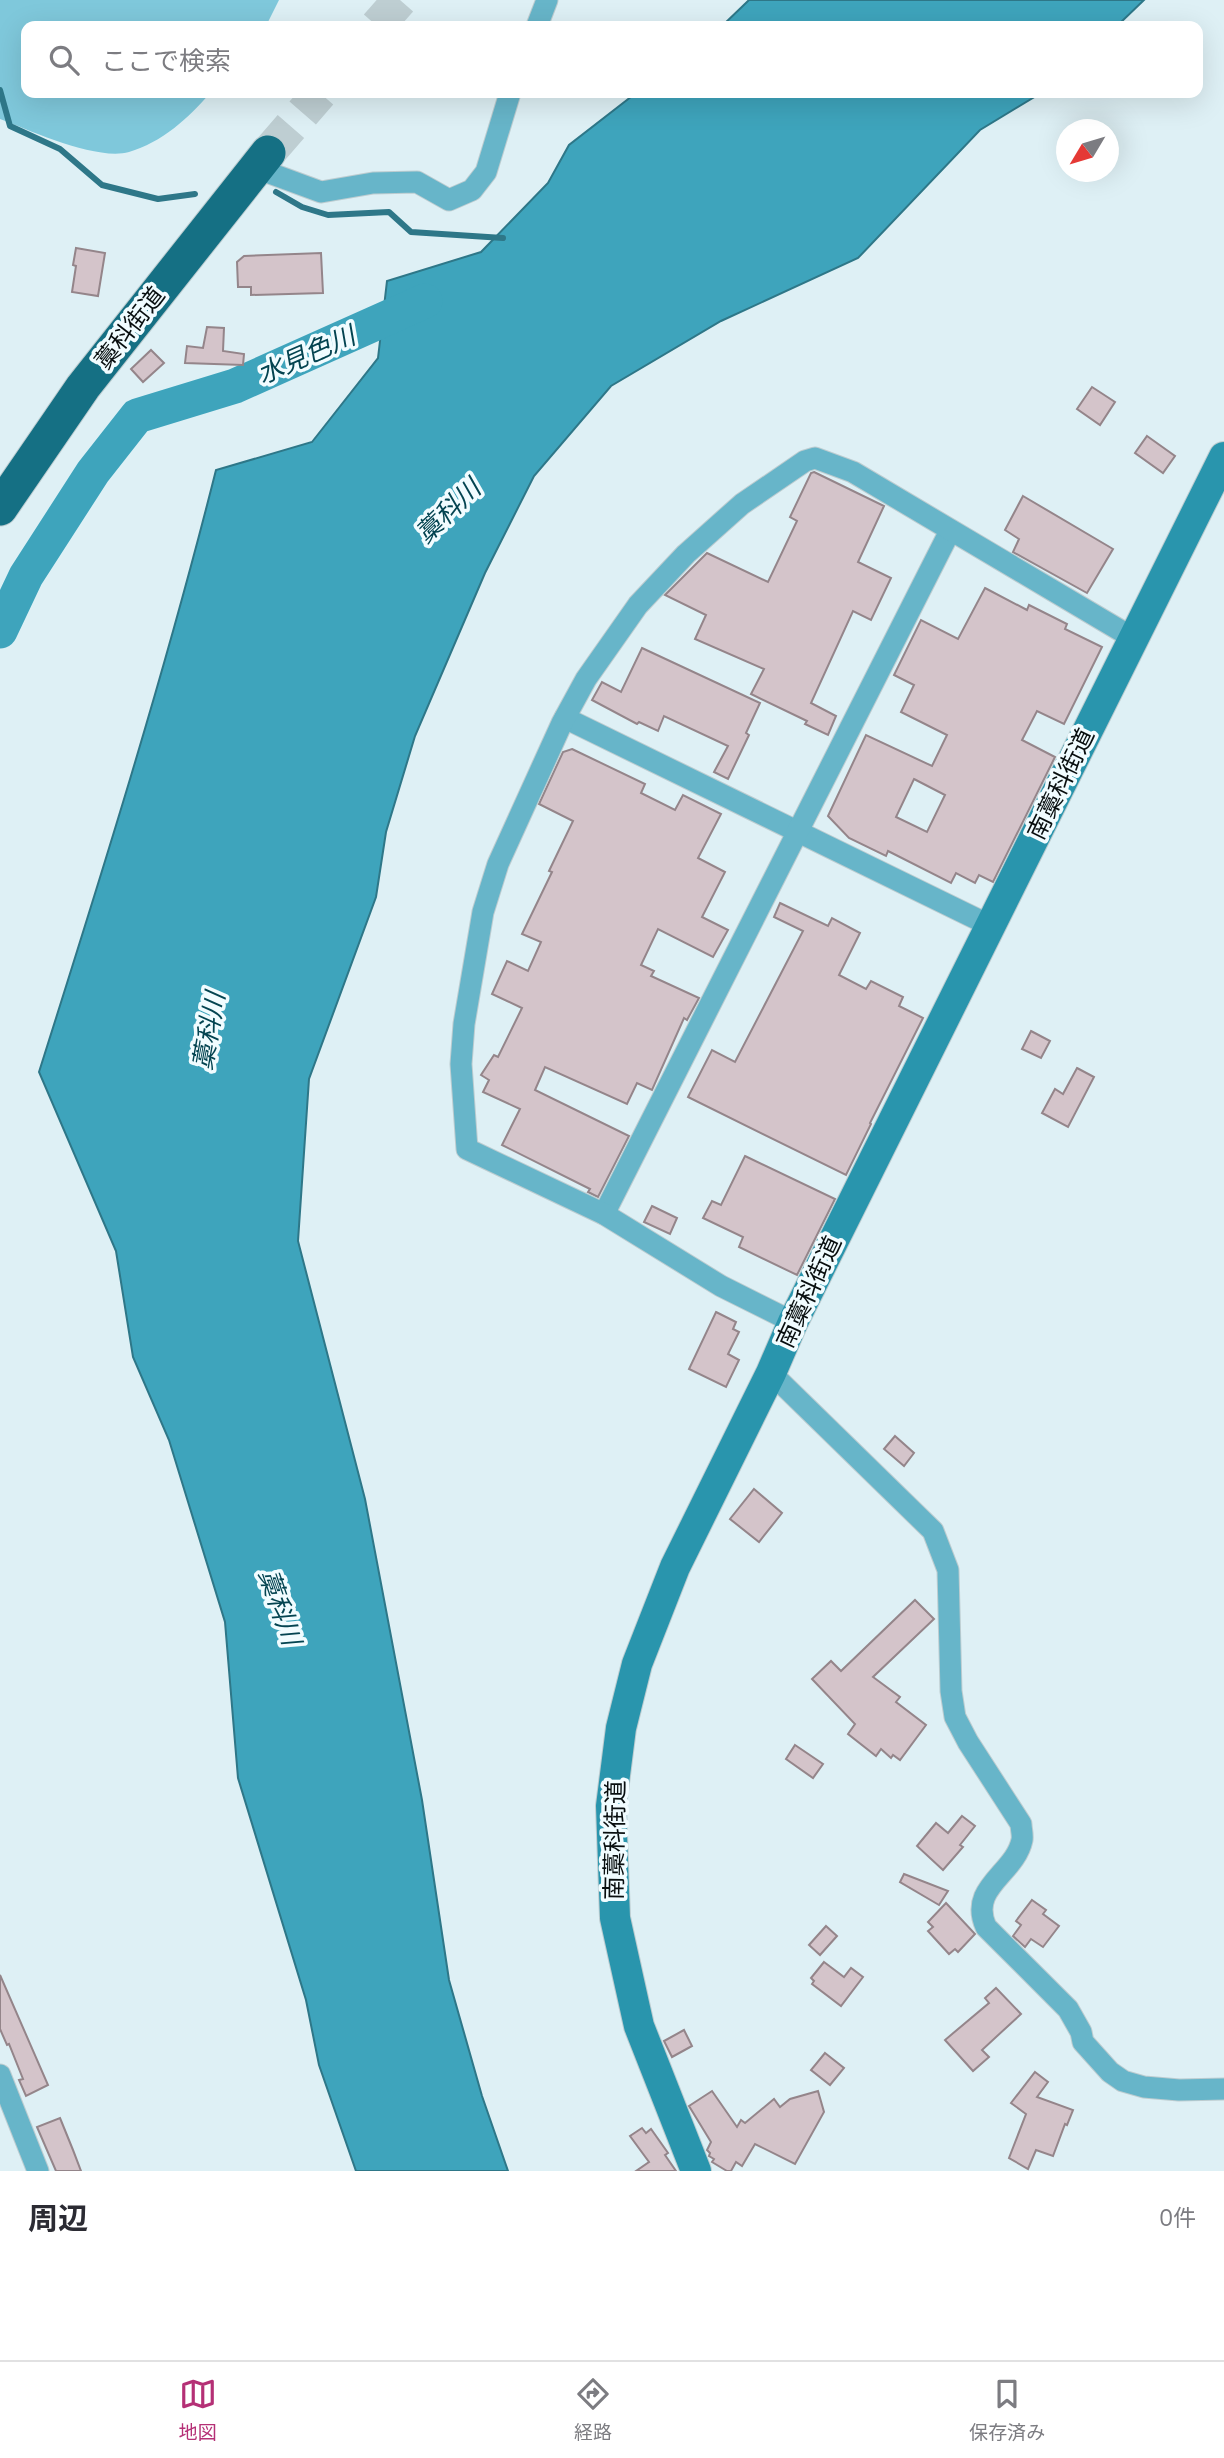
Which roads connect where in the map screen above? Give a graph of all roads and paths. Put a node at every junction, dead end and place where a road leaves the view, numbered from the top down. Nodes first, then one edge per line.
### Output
1 (547, 0) edge
2 (539, 21) edge
3 (508, 98) edge
4 (262, 161) joint
5 (1224, 457) edge
6 (0, 508) edge
7 (950, 531) junction
8 (1133, 638) junction
9 (565, 718) junction
10 (799, 831) junction
11 (991, 926) junction
12 (604, 1214) junction
13 (793, 1322) junction
14 (772, 1373) junction
15 (0, 2076) edge
16 (1224, 2089) edge
17 (38, 2171) edge
18 (696, 2171) edge

1 - 2 street
3 - 4 street
4 - 6 highway, 藁科街道
5 - 8 main road, 南藁科街道
7 - 8 street
7 - 9 street
7 - 10 street
8 - 11 main road, 南藁科街道
9 - 10 street
9 - 12 street
10 - 11 street
10 - 12 street
11 - 13 main road, 南藁科街道
12 - 13 street
13 - 14 main road, 南藁科街道
14 - 16 street
14 - 18 main road, 南藁科街道
15 - 17 street

